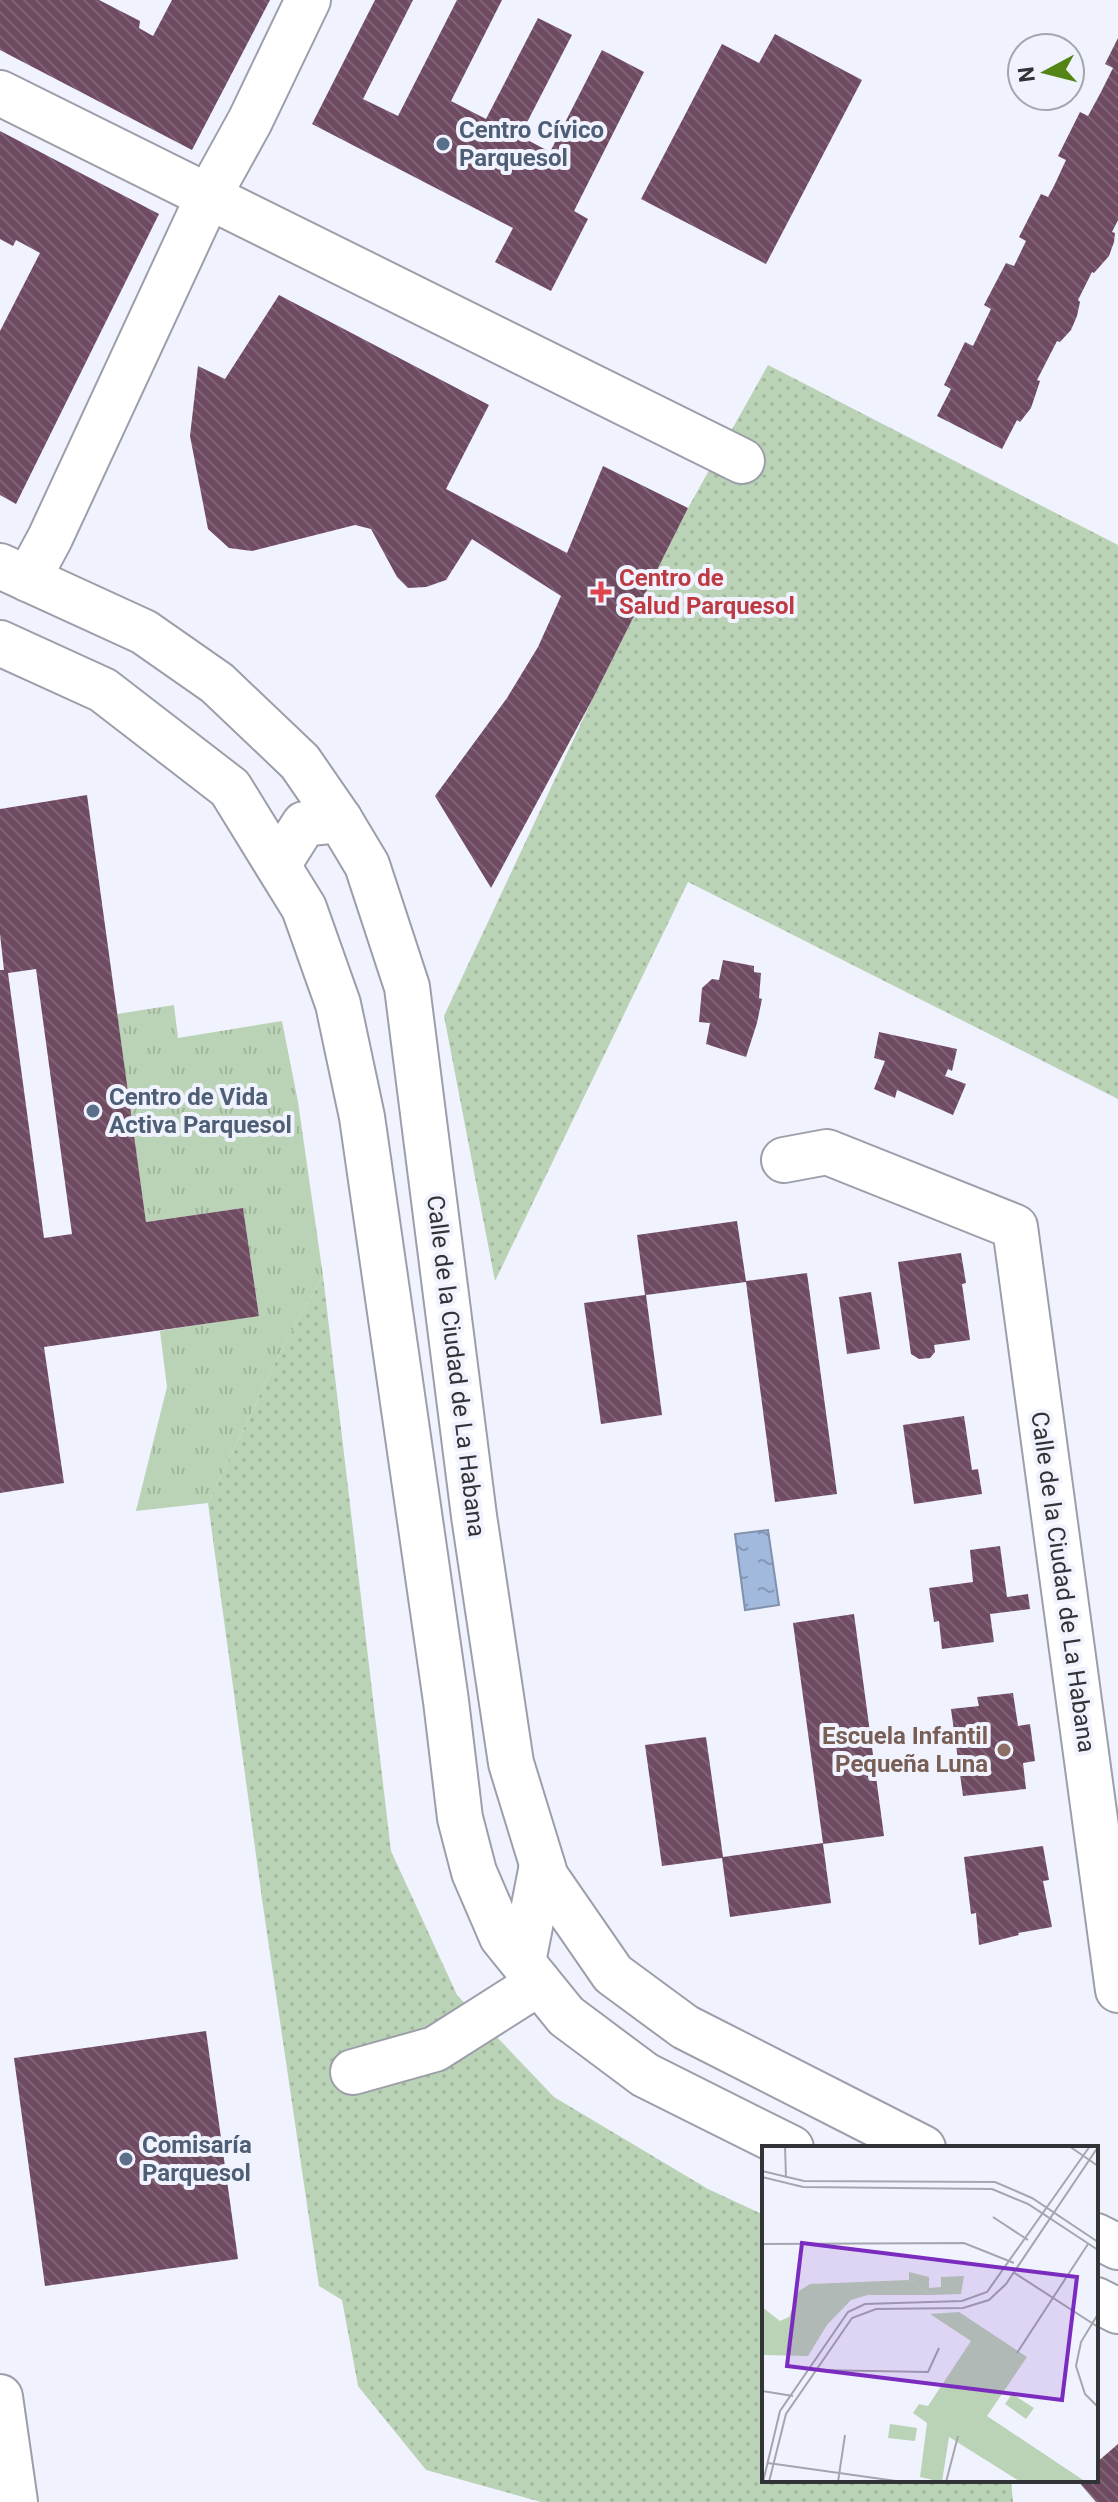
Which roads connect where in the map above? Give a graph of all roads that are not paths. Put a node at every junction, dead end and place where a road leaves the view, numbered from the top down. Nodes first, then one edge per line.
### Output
1 (308, 0) edge
2 (0, 93) edge
3 (208, 197) junction
4 (742, 461) dead end
5 (14, 573) edge
6 (0, 643) edge
7 (340, 820) junction
8 (278, 865) junction
9 (784, 1160) dead end
10 (542, 1865) junction
11 (543, 1987) junction
12 (1118, 1990) edge
13 (645, 1998) junction
14 (353, 2072) dead end
15 (787, 2146) edge
16 (919, 2146) edge
17 (1098, 2237) edge
18 (1118, 2247) edge
19 (1098, 2301) edge
20 (1118, 2311) edge
21 (0, 2397) edge
22 (15, 2502) edge

1 - 3 street
2 - 3 street
3 - 4 street
3 - 5 street
5 - 7 street, Calle de la Ciudad de La Habana
6 - 8 street
7 - 8 street
7 - 10 street, Calle de la Ciudad de La Habana
8 - 11 street
9 - 12 street, Calle de la Ciudad de La Habana
10 - 11 street
10 - 13 street, Calle de la Ciudad de La Habana
11 - 13 street
11 - 14 street
11 - 15 street
13 - 16 street, Calle de la Ciudad de La Habana
17 - 18 street
19 - 20 street
21 - 22 street

